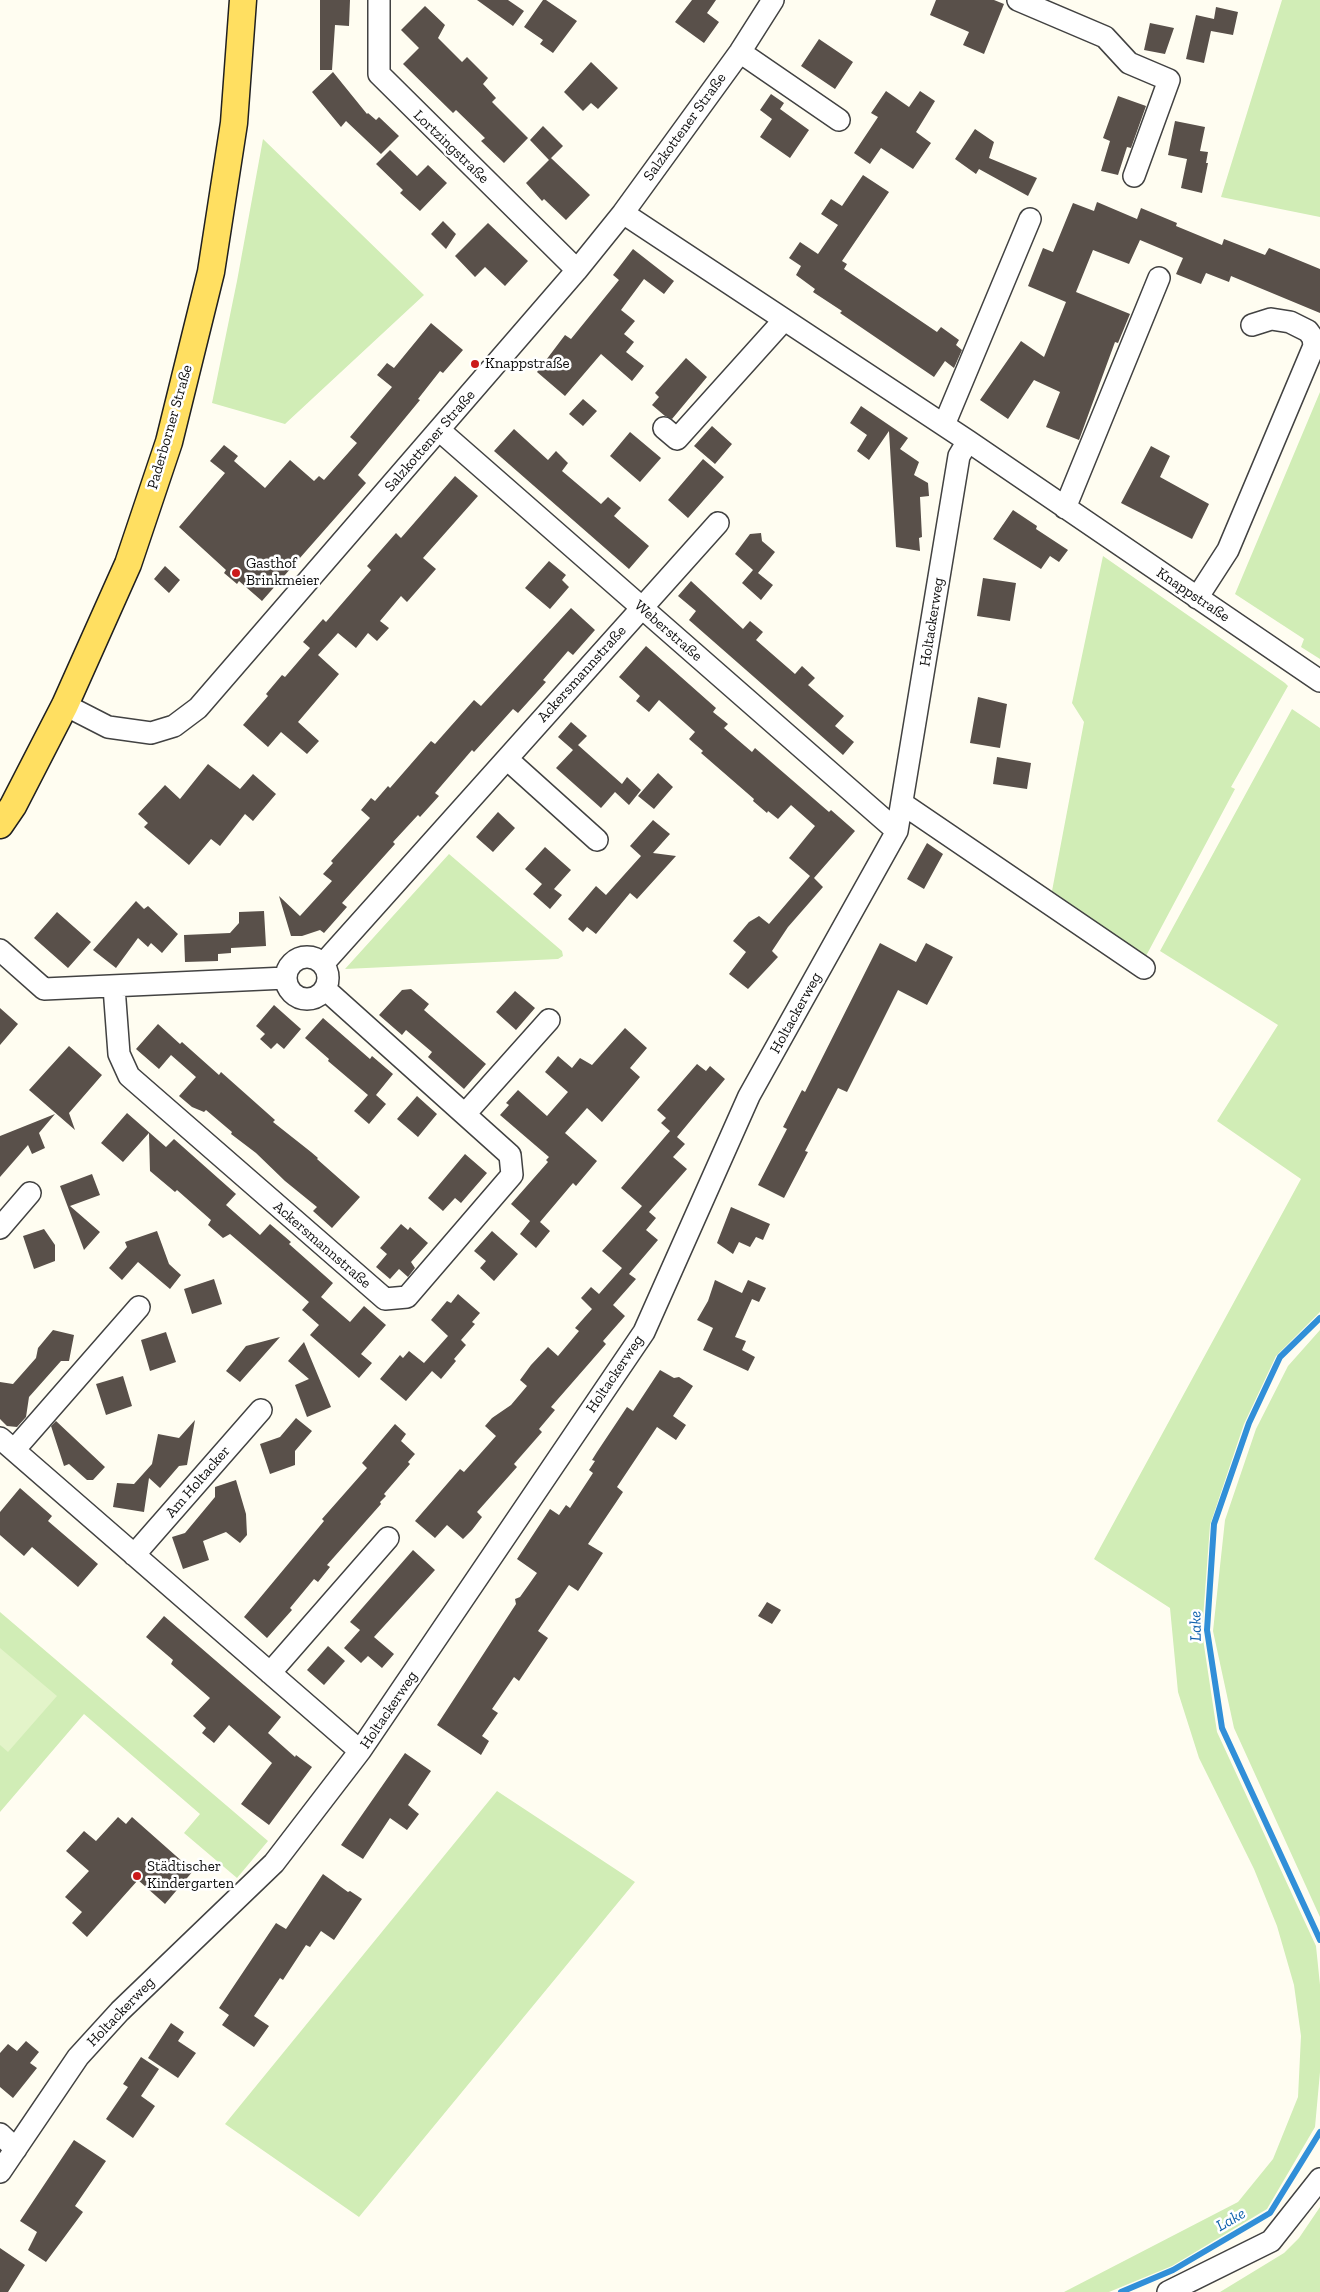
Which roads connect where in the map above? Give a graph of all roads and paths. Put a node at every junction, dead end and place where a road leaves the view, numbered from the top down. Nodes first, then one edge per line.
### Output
1 (243, 0) edge
2 (379, 0) edge
3 (773, 0) edge
4 (1018, 0) edge
5 (740, 52) junction
6 (839, 120) dead end
7 (1134, 176) dead end
8 (623, 213) junction
9 (1030, 219) dead end
10 (577, 270) junction
11 (1159, 278) dead end
12 (784, 320) junction
13 (1252, 325) dead end
14 (944, 425) junction
15 (664, 428) dead end
16 (440, 430) junction
17 (968, 441) junction
18 (1065, 508) junction
19 (718, 524) dead end
20 (1197, 598) junction
21 (642, 608) junction
22 (1320, 681) edge
23 (65, 705) junction
24 (507, 759) junction
25 (902, 804) junction
26 (0, 825) edge
27 (897, 831) junction
28 (598, 840) dead end
29 (0, 950) edge
30 (323, 964) junction
31 (1144, 968) dead end
32 (286, 978) junction
33 (114, 986) junction
34 (325, 989) junction
35 (550, 1020) dead end
36 (465, 1114) junction
37 (30, 1193) dead end
38 (0, 1228) edge
39 (139, 1307) dead end
40 (261, 1410) dead end
41 (7, 1444) edge
42 (388, 1538) dead end
43 (134, 1555) junction
44 (270, 1673) junction
45 (360, 1751) junction
46 (0, 2134) edge
47 (16, 2149) junction
48 (0, 2172) edge
49 (1320, 2179) edge
50 (1168, 2292) edge

1 - 23 main road, Paderborner Straße
2 - 10 street, Lortzingstraße
3 - 5 street, Salzkottener Straße
4 - 7 street
5 - 6 street
5 - 8 street, Salzkottener Straße
8 - 10 street, Salzkottener Straße
8 - 12 street, Knappstraße
9 - 14 street
10 - 16 street, Salzkottener Straße
11 - 18 street
12 - 14 street, Knappstraße
12 - 15 street
13 - 20 street
14 - 17 street, Knappstraße
16 - 21 street, Weberstraße
16 - 23 street, Salzkottener Straße
17 - 18 street, Knappstraße
17 - 25 street, Holtackerweg
18 - 20 street, Knappstraße
19 - 21 street, Ackersmannstraße
20 - 22 street, Knappstraße
21 - 24 street, Ackersmannstraße
21 - 27 street, Weberstraße
23 - 26 main road, Paderborner Straße
24 - 28 street
24 - 30 street, Ackersmannstraße
25 - 27 street, Holtackerweg
25 - 31 street
27 - 45 street, Holtackerweg
29 - 33 street
30 - 32 street
30 - 34 street
32 - 33 street
32 - 34 street
33 - 36 street, Ackersmannstraße
34 - 36 street, Ackersmannstraße
35 - 36 street
37 - 38 street
39 - 41 street
40 - 43 street, Am Holtacker
41 - 43 street
42 - 44 street
43 - 44 street
44 - 45 street
45 - 47 street, Holtackerweg
46 - 47 street
47 - 48 street, Holtackerweg
49 - 50 street

